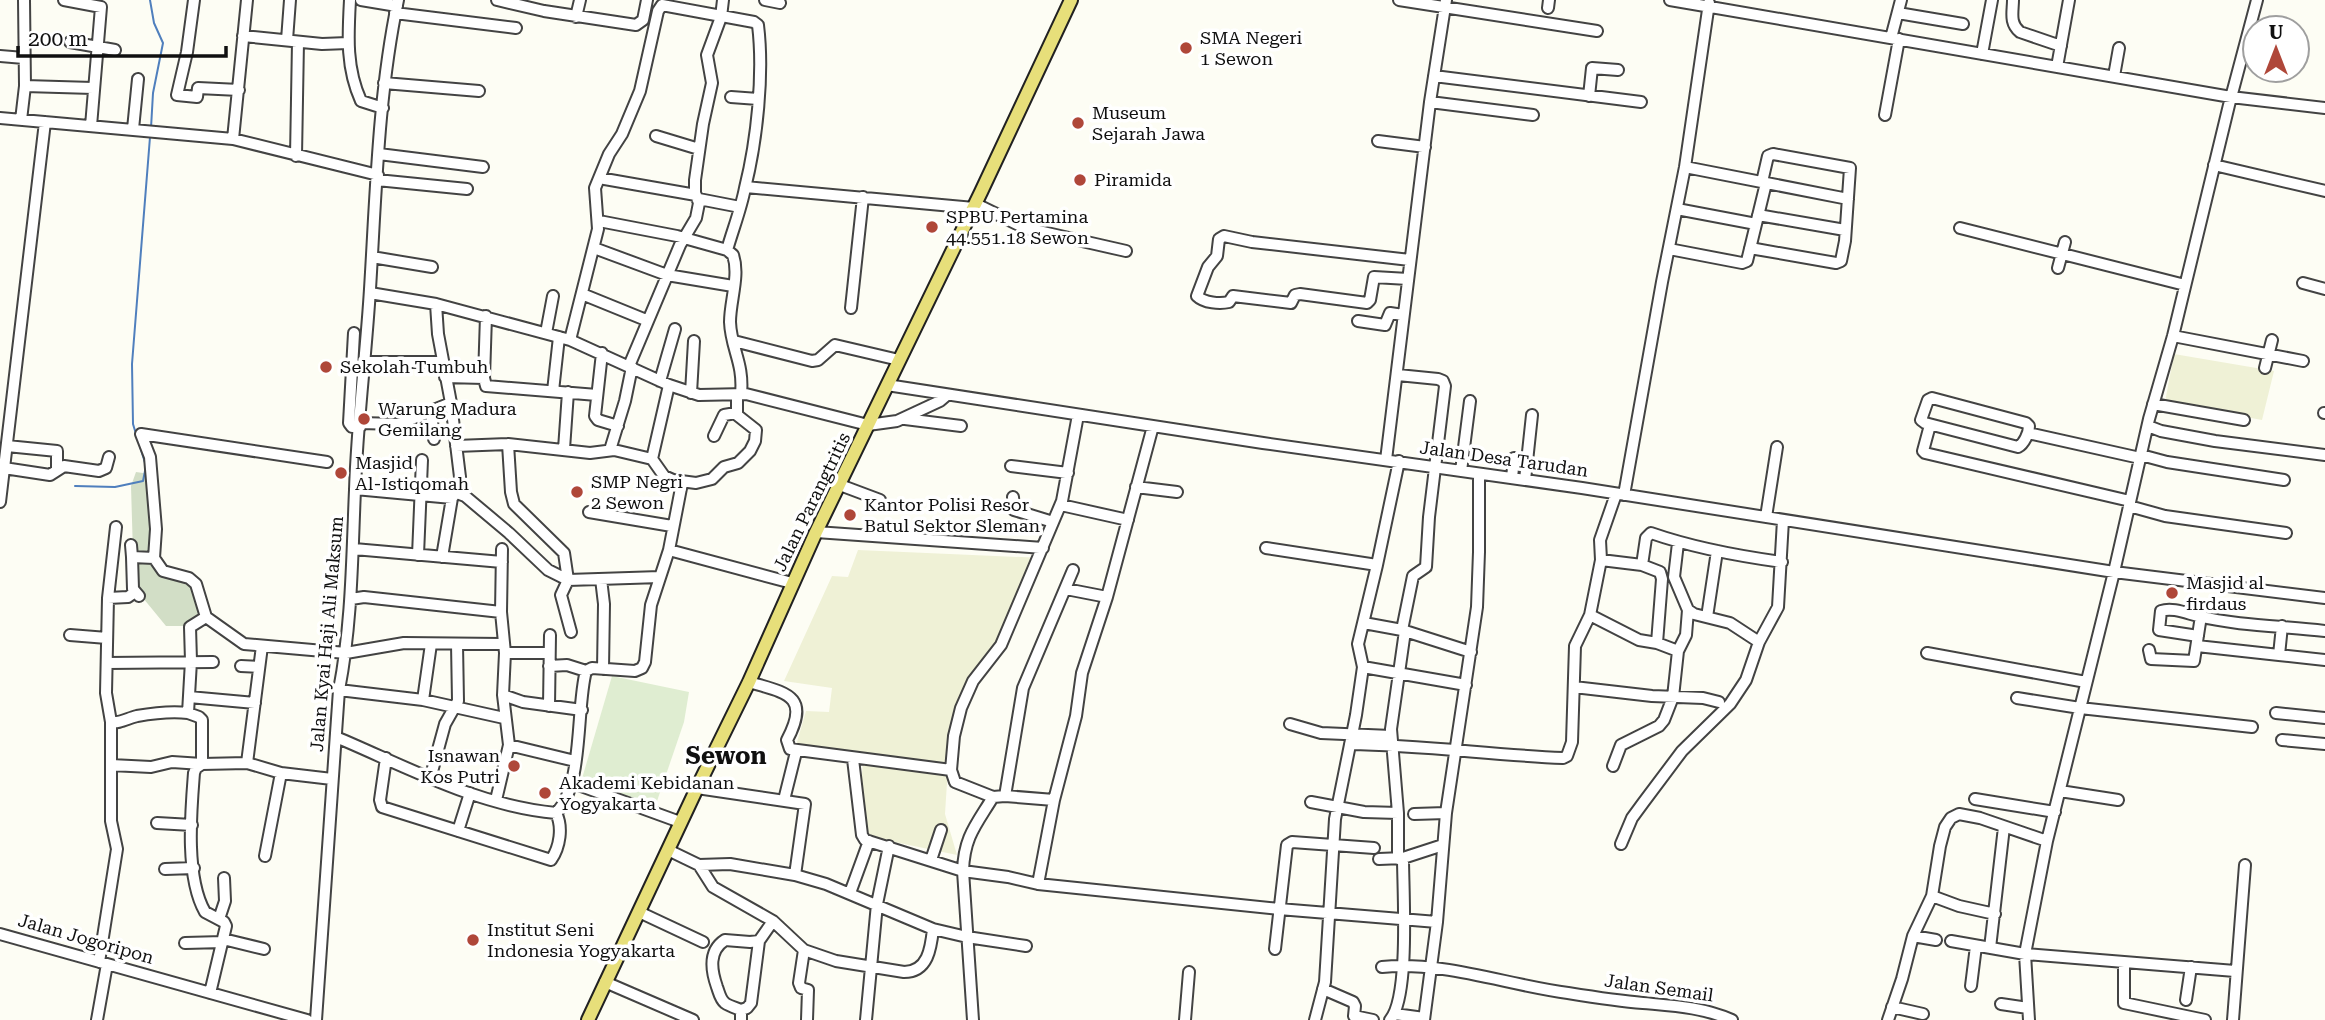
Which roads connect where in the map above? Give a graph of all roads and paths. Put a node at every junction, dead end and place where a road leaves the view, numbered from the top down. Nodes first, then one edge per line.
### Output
1 (24, 0) edge
2 (194, 0) edge
3 (247, 0) edge
4 (290, 0) edge
5 (350, 0) edge
6 (361, 0) edge
7 (497, 0) edge
8 (580, 0) edge
9 (647, 0) edge
10 (723, 0) edge
11 (765, 0) edge
12 (1071, 0) edge
13 (1399, 0) edge
14 (1670, 0) edge
15 (1901, 0) edge
16 (1992, 0) edge
17 (2014, 0) edge
18 (2069, 0) edge
19 (2257, 0) edge
20 (70, 1) edge
21 (104, 3) edge
22 (780, 3) dead end
23 (1709, 3) edge
24 (1445, 4) edge
25 (545, 6) edge
26 (396, 7) edge
27 (1898, 13) junction
28 (576, 17) junction
29 (721, 17) junction
30 (1963, 24) dead end
31 (516, 28) dead end
32 (1597, 31) dead end
33 (243, 36) junction
34 (1895, 39) junction
35 (292, 41) junction
36 (69, 42) dead end
37 (348, 43) junction
38 (2061, 46) junction
39 (2119, 47) dead end
40 (97, 48) junction
41 (115, 50) dead end
42 (1982, 54) junction
43 (0, 56) edge
44 (24, 58) junction
45 (2057, 66) junction
46 (1618, 71) dead end
47 (1434, 76) junction
48 (2114, 76) junction
49 (138, 79) dead end
50 (384, 83) junction
51 (25, 86) junction
52 (93, 88) junction
53 (239, 90) junction
54 (479, 91) dead end
55 (1589, 96) junction
56 (731, 97) dead end
57 (2231, 97) junction
58 (758, 99) junction
59 (1430, 102) junction
60 (1641, 102) dead end
61 (383, 108) junction
62 (2325, 108) edge
63 (1533, 115) dead end
64 (1885, 115) dead end
65 (0, 118) edge
66 (22, 120) junction
67 (46, 122) junction
68 (91, 125) junction
69 (133, 129) junction
70 (656, 136) dead end
71 (233, 138) junction
72 (1378, 141) dead end
73 (1425, 147) junction
74 (699, 149) junction
75 (379, 154) junction
76 (296, 156) junction
77 (2214, 165) junction
78 (483, 167) dead end
79 (1685, 167) junction
80 (377, 178) junction
81 (598, 178) junction
82 (1764, 182) junction
83 (746, 187) junction
84 (467, 189) dead end
85 (2325, 191) edge
86 (697, 197) junction
87 (863, 197) junction
88 (1848, 199) junction
89 (975, 206) junction
90 (740, 207) junction
91 (1677, 209) junction
92 (1757, 220) junction
93 (599, 221) junction
94 (1960, 229) dead end
95 (1845, 230) junction
96 (683, 239) junction
97 (2065, 242) dead end
98 (594, 248) junction
99 (1669, 248) junction
100 (1750, 248) junction
101 (727, 250) junction
102 (1126, 251) dead end
103 (2062, 254) junction
104 (372, 257) junction
105 (1410, 260) junction
106 (432, 267) dead end
107 (2058, 268) dead end
108 (667, 275) junction
109 (1408, 279) junction
110 (2303, 283) dead end
111 (2185, 285) junction
112 (733, 286) junction
113 (2325, 289) edge
114 (370, 293) junction
115 (582, 294) junction
116 (553, 296) dead end
117 (436, 304) junction
118 (851, 308) dead end
119 (1403, 315) junction
120 (486, 316) junction
121 (646, 320) junction
122 (1358, 321) dead end
123 (675, 329) dead end
124 (354, 333) dead end
125 (547, 333) junction
126 (2173, 336) junction
127 (565, 338) junction
128 (694, 341) dead end
129 (734, 341) junction
130 (2272, 341) dead end
131 (602, 353) junction
132 (2269, 355) junction
133 (899, 360) junction
134 (2303, 361) dead end
135 (364, 362) junction
136 (443, 362) junction
137 (630, 367) junction
138 (2265, 368) dead end
139 (1398, 375) junction
140 (445, 377) junction
141 (484, 378) junction
142 (665, 383) junction
143 (887, 385) junction
144 (356, 389) junction
145 (552, 391) junction
146 (568, 392) junction
147 (691, 393) junction
148 (739, 394) junction
149 (597, 395) junction
150 (947, 395) junction
151 (1470, 401) dead end
152 (451, 403) junction
153 (2153, 404) junction
154 (431, 411) junction
155 (736, 413) junction
156 (1078, 415) junction
157 (1532, 415) dead end
158 (902, 419) junction
159 (2244, 420) dead end
160 (360, 425) junction
161 (868, 425) junction
162 (1930, 425) junction
163 (618, 426) junction
164 (961, 426) dead end
165 (1153, 426) junction
166 (2148, 426) junction
167 (2028, 433) junction
168 (714, 436) dead end
169 (434, 439) dead end
170 (508, 444) junction
171 (7, 446) junction
172 (456, 446) junction
173 (1777, 447) dead end
174 (565, 449) junction
175 (610, 450) junction
176 (2325, 455) edge
177 (2140, 456) junction
178 (109, 457) dead end
179 (1514, 458) dead end
180 (652, 459) junction
181 (422, 460) dead end
182 (1386, 460) junction
183 (1399, 461) junction
184 (327, 462) dead end
185 (1011, 466) dead end
186 (1434, 467) junction
187 (4, 468) junction
188 (57, 470) junction
189 (1461, 471) junction
190 (1068, 473) junction
191 (1479, 474) junction
192 (1512, 478) junction
193 (1525, 480) junction
194 (2284, 480) dead end
195 (682, 483) junction
196 (840, 485) junction
197 (1136, 487) junction
198 (355, 489) junction
199 (1177, 492) dead end
200 (1620, 494) junction
201 (455, 495) junction
202 (420, 496) junction
203 (1013, 497) dead end
204 (880, 500) dead end
205 (0, 502) edge
206 (2130, 503) junction
207 (1060, 505) junction
208 (589, 512) dead end
209 (1766, 517) junction
210 (1128, 520) junction
211 (1783, 520) junction
212 (1053, 522) junction
213 (672, 526) junction
214 (116, 527) dead end
215 (816, 532) junction
216 (2286, 533) dead end
217 (1678, 543) junction
218 (113, 548) junction
219 (1043, 548) junction
220 (1266, 548) dead end
221 (354, 549) junction
222 (132, 550) junction
223 (502, 550) dead end
224 (669, 550) junction
225 (1717, 551) junction
226 (418, 555) junction
227 (442, 557) junction
228 (154, 558) junction
229 (1601, 560) junction
230 (1779, 561) junction
231 (502, 562) junction
232 (1377, 565) junction
233 (1642, 565) junction
234 (1073, 570) dead end
235 (2114, 572) junction
236 (660, 577) junction
237 (601, 579) junction
238 (568, 580) junction
239 (792, 583) junction
240 (1066, 589) junction
241 (1107, 597) junction
242 (108, 598) junction
243 (2325, 598) edge
244 (351, 599) junction
245 (1688, 610) junction
246 (501, 612) junction
247 (1590, 615) junction
248 (2201, 616) junction
249 (206, 617) junction
250 (1707, 617) junction
251 (1364, 623) junction
252 (2282, 626) junction
253 (1403, 631) junction
254 (2325, 631) edge
255 (571, 632) dead end
256 (69, 635) dead end
257 (550, 635) dead end
258 (107, 638) junction
259 (2197, 641) junction
260 (1759, 642) junction
261 (1657, 643) junction
262 (431, 644) junction
263 (457, 644) junction
264 (262, 646) junction
265 (503, 648) junction
266 (2149, 650) dead end
267 (1678, 651) junction
268 (1471, 652) junction
269 (346, 653) junction
270 (549, 653) junction
271 (1927, 653) dead end
272 (2279, 654) junction
273 (2325, 660) edge
274 (191, 661) junction
275 (213, 662) dead end
276 (107, 663) junction
277 (241, 666) dead end
278 (549, 666) junction
279 (260, 667) junction
280 (1363, 667) junction
281 (603, 668) junction
282 (586, 671) junction
283 (1399, 673) junction
284 (749, 682) junction
285 (2086, 682) junction
286 (1466, 685) junction
287 (1574, 687) junction
288 (339, 690) junction
289 (503, 695) junction
290 (189, 696) junction
291 (1673, 697) junction
292 (2017, 698) dead end
293 (423, 700) junction
294 (1719, 702) dead end
295 (255, 703) junction
296 (549, 706) junction
297 (456, 708) junction
298 (2080, 708) junction
299 (582, 710) junction
300 (188, 713) junction
301 (2276, 713) dead end
302 (504, 718) junction
303 (2325, 718) edge
304 (111, 722) junction
305 (1290, 724) dead end
306 (2252, 727) dead end
307 (336, 737) junction
308 (1351, 739) junction
309 (1391, 740) junction
310 (2282, 740) dead end
311 (2325, 744) edge
312 (509, 745) junction
313 (1454, 750) junction
314 (796, 752) junction
315 (386, 758) junction
316 (853, 759) junction
317 (575, 761) junction
318 (247, 763) junction
319 (202, 764) junction
320 (111, 765) junction
321 (1613, 766) dead end
322 (951, 770) junction
323 (281, 773) junction
324 (332, 779) junction
325 (430, 779) junction
326 (570, 782) junction
327 (696, 788) junction
328 (2060, 791) junction
329 (470, 793) junction
330 (999, 797) junction
331 (1975, 799) dead end
332 (496, 800) junction
333 (784, 800) junction
334 (1054, 800) junction
335 (2118, 800) dead end
336 (1311, 802) dead end
337 (1338, 807) junction
338 (2055, 812) junction
339 (556, 813) junction
340 (1398, 813) junction
341 (1446, 813) junction
342 (1414, 814) dead end
343 (680, 822) junction
344 (157, 823) dead end
345 (192, 825) junction
346 (2004, 827) junction
347 (941, 830) dead end
348 (458, 831) junction
349 (869, 841) junction
350 (2047, 841) junction
351 (1332, 844) junction
352 (1621, 844) dead end
353 (1443, 845) junction
354 (889, 846) junction
355 (668, 850) junction
356 (265, 856) dead end
357 (1401, 858) junction
358 (930, 860) junction
359 (699, 864) junction
360 (2245, 865) dead end
361 (194, 869) junction
362 (165, 870) dead end
363 (963, 871) junction
364 (794, 875) junction
365 (224, 878) dead end
366 (1038, 884) junction
367 (850, 893) junction
368 (1932, 896) junction
369 (877, 904) junction
370 (1279, 909) junction
371 (639, 912) junction
372 (1331, 914) junction
373 (1995, 914) junction
374 (219, 919) junction
375 (1403, 919) junction
376 (773, 921) junction
377 (1437, 922) junction
378 (933, 929) junction
379 (0, 934) edge
380 (1913, 936) junction
381 (967, 937) junction
382 (223, 940) junction
383 (1936, 940) dead end
384 (759, 941) junction
385 (703, 942) dead end
386 (1951, 942) dead end
387 (186, 943) dead end
388 (1026, 946) dead end
389 (1976, 946) junction
390 (1990, 948) junction
391 (264, 949) dead end
392 (1275, 949) dead end
393 (804, 950) junction
394 (2025, 954) junction
395 (2124, 962) junction
396 (103, 963) junction
397 (870, 965) junction
398 (1402, 965) junction
399 (1382, 967) dead end
400 (2191, 967) junction
401 (1431, 968) junction
402 (2235, 971) junction
403 (1189, 972) dead end
404 (605, 982) junction
405 (1971, 986) dead end
406 (1323, 989) junction
407 (210, 993) junction
408 (2186, 1000) dead end
409 (2001, 1004) dead end
410 (1892, 1007) junction
411 (1923, 1014) dead end
412 (2029, 1014) edge
413 (741, 1015) edge
414 (1393, 1017) edge
415 (1424, 1019) edge
416 (97, 1020) edge
417 (307, 1020) edge
418 (316, 1020) edge
419 (588, 1020) edge
420 (693, 1020) edge
421 (807, 1020) edge
422 (866, 1020) edge
423 (973, 1020) edge
424 (1185, 1020) edge
425 (1315, 1020) edge
426 (1373, 1020) edge
427 (1732, 1020) edge
428 (1888, 1020) edge
429 (2205, 1020) edge
430 (2233, 1020) edge

1 - 44 street
2 - 53 street
3 - 33 street
4 - 35 street
5 - 37 street
6 - 26 street
7 - 25 street
8 - 28 street
9 - 28 street
10 - 29 street
11 - 22 street
12 - 89 main road, Jalan Parangtritis
13 - 24 street
14 - 23 street
15 - 27 street
16 - 42 street
17 - 38 street
18 - 38 street
19 - 57 street
20 - 21 street
21 - 40 street
23 - 34 street
23 - 79 street
24 - 32 street
24 - 47 street
25 - 28 street
26 - 31 street
26 - 50 street
27 - 30 street
27 - 34 street
29 - 58 street
29 - 74 street
29 - 81 street
33 - 35 street
33 - 53 street
34 - 42 street
34 - 64 street
35 - 37 street
35 - 76 street
36 - 40 street
37 - 61 street
38 - 45 street
39 - 48 street
40 - 41 street
40 - 52 street
42 - 45 street
43 - 44 street
44 - 51 street
45 - 48 street
46 - 55 street
47 - 55 street
47 - 59 street
48 - 57 street
49 - 69 street
50 - 54 street
50 - 61 street
51 - 52 street
51 - 66 street
52 - 68 street
53 - 71 street
55 - 60 street
56 - 58 street
57 - 62 street
57 - 77 street
58 - 83 street
59 - 63 street
59 - 73 street
61 - 75 street
65 - 66 street
66 - 67 street
67 - 68 street
67 - 171 street
68 - 69 street
69 - 71 street
70 - 74 street
71 - 76 street
72 - 73 street
73 - 105 street
74 - 86 street
75 - 78 street
75 - 80 street
76 - 80 street
77 - 85 street
77 - 111 street
79 - 82 street
79 - 91 street
80 - 84 street
80 - 104 street
81 - 86 street
81 - 93 street
82 - 88 street
82 - 88 street
82 - 92 street
83 - 87 street
83 - 90 street
86 - 90 street
86 - 96 street
87 - 89 street
87 - 118 street
88 - 95 street
89 - 102 street
89 - 133 main road, Jalan Parangtritis
90 - 101 street
91 - 92 street
91 - 99 street
92 - 95 street
92 - 100 street
93 - 96 street
93 - 98 street
94 - 103 street
95 - 100 street
96 - 101 street
96 - 108 street
97 - 103 street
98 - 108 street
98 - 115 street
99 - 100 street
99 - 200 street
101 - 112 street
103 - 107 street
103 - 111 street
104 - 106 street
104 - 114 street
105 - 109 street
105 - 109 street
108 - 112 street
108 - 121 street
109 - 119 street
110 - 113 street
111 - 126 street
112 - 129 street
114 - 117 street
114 - 135 street
115 - 121 street
115 - 127 street
116 - 125 street
117 - 120 street
117 - 136 street
119 - 122 street
119 - 139 street
120 - 125 street
120 - 141 street
121 - 137 street
123 - 142 street
124 - 144 street
125 - 127 street
126 - 132 street
126 - 153 street
127 - 131 street
127 - 145 street
128 - 147 street
129 - 133 street
129 - 148 street
130 - 132 street
131 - 137 street
131 - 149 street
132 - 134 street
132 - 138 street
133 - 143 main road, Jalan Parangtritis
135 - 136 street
135 - 144 street
136 - 140 street
137 - 142 street
137 - 163 street
139 - 182 street
139 - 186 street
140 - 141 street
140 - 152 street
141 - 145 street
142 - 147 street
142 - 180 street
143 - 150 street, Jalan Desa Tarudan
143 - 161 main road, Jalan Parangtritis
144 - 160 street
145 - 146 street
146 - 149 street
146 - 174 street
147 - 148 street
148 - 155 street
148 - 161 street
149 - 163 street
150 - 156 street, Jalan Desa Tarudan
150 - 158 street
151 - 189 street
152 - 154 street
152 - 172 street
153 - 159 street
153 - 166 street
154 - 160 street
154 - 169 street
155 - 168 street
155 - 195 street
156 - 165 street, Jalan Desa Tarudan
156 - 190 street
157 - 193 street
158 - 161 street
158 - 164 street
160 - 198 street, Jalan Kyai Haji Ali Maksum
161 - 196 main road, Jalan Parangtritis
162 - 167 street
162 - 167 street
162 - 206 street
163 - 175 street
165 - 182 street, Jalan Desa Tarudan
165 - 197 street
166 - 176 street
166 - 177 street
167 - 177 street
170 - 172 street
170 - 174 street
170 - 238 street
171 - 187 street
171 - 188 street
172 - 201 street
173 - 209 street
174 - 175 street
175 - 180 street
177 - 194 street
177 - 206 street
178 - 188 street
179 - 192 street
180 - 195 street
181 - 202 street
182 - 183 street, Jalan Desa Tarudan
183 - 186 street, Jalan Desa Tarudan
183 - 232 street
184 - 228 street
185 - 190 street
186 - 189 street, Jalan Desa Tarudan
186 - 253 street
187 - 188 street
187 - 205 street
189 - 191 street, Jalan Desa Tarudan
190 - 207 street
191 - 192 street, Jalan Desa Tarudan
191 - 268 street
192 - 193 street, Jalan Desa Tarudan
193 - 200 street, Jalan Desa Tarudan
195 - 213 street
196 - 204 street
196 - 215 main road, Jalan Parangtritis
197 - 199 street
197 - 210 street
198 - 202 street
198 - 221 street, Jalan Kyai Haji Ali Maksum
200 - 209 street, Jalan Desa Tarudan
200 - 229 street
201 - 202 street
201 - 227 street
201 - 238 street
202 - 226 street
203 - 212 street
206 - 216 street
206 - 235 street
207 - 210 street
207 - 212 street
208 - 213 street
209 - 211 street, Jalan Desa Tarudan
210 - 241 street
211 - 230 street
211 - 235 street, Jalan Desa Tarudan
212 - 219 street
213 - 224 street
214 - 218 street
215 - 219 street
215 - 239 main road, Jalan Parangtritis
217 - 225 street
217 - 233 street
217 - 245 street
218 - 222 street
218 - 242 street
219 - 322 street
220 - 232 street
221 - 226 street
221 - 244 street, Jalan Kyai Haji Ali Maksum
222 - 228 street
222 - 242 street
223 - 231 street
224 - 236 street
224 - 239 street
225 - 230 street
225 - 250 street
226 - 227 street
227 - 231 street
228 - 249 street
229 - 233 street
229 - 247 street
230 - 260 street
231 - 246 street
232 - 251 street
233 - 261 street
234 - 240 street
235 - 243 street, Jalan Desa Tarudan
235 - 285 street
236 - 237 street
236 - 281 street
237 - 238 street
237 - 281 street
238 - 255 street
239 - 284 main road, Jalan Parangtritis
240 - 241 street
240 - 330 street
241 - 334 street
242 - 258 street
244 - 246 street
244 - 269 street, Jalan Kyai Haji Ali Maksum
245 - 250 street
245 - 267 street
246 - 265 street
247 - 261 street
247 - 287 street
248 - 252 street
248 - 259 street
248 - 259 street
249 - 264 street
249 - 274 street
250 - 260 street
251 - 253 street
251 - 280 street
252 - 254 street
252 - 272 street
253 - 268 street
253 - 283 street
256 - 258 street
257 - 270 street
258 - 276 street
259 - 266 street
259 - 272 street
260 - 352 street
261 - 267 street
262 - 263 street
262 - 269 street
262 - 293 street
263 - 265 street
263 - 297 street
264 - 269 street
264 - 279 street
265 - 270 street
265 - 289 street
267 - 291 street
268 - 286 street
269 - 288 street, Jalan Kyai Haji Ali Maksum
270 - 278 street
271 - 285 street
272 - 273 street
274 - 275 street
274 - 276 street
274 - 290 street
276 - 304 street
277 - 279 street
278 - 282 street
278 - 296 street
279 - 295 street
280 - 283 street
280 - 308 street
281 - 282 street
282 - 299 street
283 - 286 street
283 - 309 street
284 - 314 street
284 - 327 main road, Jalan Parangtritis
285 - 298 street
286 - 313 street
287 - 291 street
287 - 313 street
288 - 293 street
288 - 307 street, Jalan Kyai Haji Ali Maksum
289 - 296 street
289 - 302 street
290 - 295 street
290 - 300 street
291 - 294 street
291 - 321 street
292 - 298 street
293 - 297 street
295 - 318 street
296 - 299 street
297 - 302 street
297 - 325 street
298 - 306 street
298 - 328 street
299 - 317 street
300 - 304 street
300 - 319 street
301 - 303 street
302 - 312 street
304 - 320 street
305 - 308 street
307 - 315 street
307 - 324 street, Jalan Kyai Haji Ali Maksum
308 - 309 street
308 - 337 street
309 - 313 street
309 - 340 street
310 - 311 street
312 - 317 street
312 - 332 street
313 - 341 street
314 - 316 street
314 - 333 street
315 - 325 street
315 - 348 street
316 - 322 street
316 - 349 street
317 - 326 street
318 - 319 street
318 - 323 street
319 - 320 street
319 - 345 street
320 - 396 street
322 - 330 street
323 - 324 street
323 - 356 street
324 - 418 street, Jalan Kyai Haji Ali Maksum
325 - 329 street
326 - 339 street
326 - 343 street
327 - 333 street
327 - 343 main road, Jalan Parangtritis
328 - 335 street
328 - 338 street
329 - 332 street
329 - 348 street
330 - 334 street
330 - 363 street
331 - 338 street
332 - 339 street
333 - 364 street
334 - 366 street
336 - 337 street
337 - 340 street
337 - 351 street
338 - 350 street
339 - 348 street
340 - 357 street
341 - 342 street
341 - 353 street
343 - 355 main road, Jalan Parangtritis
344 - 345 street
345 - 361 street
346 - 350 street
346 - 368 street
346 - 373 street
347 - 358 street
349 - 354 street
349 - 367 street
350 - 394 street
351 - 357 street
351 - 370 street
351 - 372 street
353 - 357 street
353 - 377 street
354 - 358 street
354 - 369 street
355 - 359 street
355 - 371 main road, Jalan Parangtritis
357 - 375 street
358 - 363 street
359 - 364 street
359 - 376 street
360 - 402 street
361 - 362 street
361 - 374 street
363 - 366 street
363 - 381 street
364 - 367 street
365 - 374 street
366 - 370 street
367 - 369 street
368 - 373 street
368 - 380 street
369 - 378 street
369 - 397 street
370 - 372 street
370 - 392 street
371 - 385 street
371 - 404 main road, Jalan Parangtritis
372 - 375 street
372 - 406 street
373 - 390 street
374 - 382 street
375 - 377 street
375 - 398 street
376 - 384 street
376 - 393 street
377 - 401 street
378 - 381 street
378 - 397 street
379 - 396 street, Jalan Jogoripon
380 - 383 street
380 - 410 street
381 - 388 street
381 - 423 street
382 - 387 street
382 - 391 street
382 - 407 street
384 - 413 street
384 - 413 street
386 - 389 street
389 - 390 street
389 - 405 street
390 - 394 street
393 - 397 street
393 - 421 street
394 - 395 street
394 - 412 street
395 - 400 street
395 - 429 street
396 - 407 street, Jalan Jogoripon
396 - 416 street
397 - 422 street
398 - 399 street, Jalan Semail
398 - 401 street, Jalan Semail
398 - 414 street
400 - 402 street
400 - 408 street
401 - 415 street
401 - 427 street, Jalan Semail
402 - 430 street
403 - 424 street
404 - 419 main road, Jalan Parangtritis
404 - 420 street
406 - 425 street
406 - 426 street
407 - 417 street
409 - 412 street
410 - 411 street
410 - 428 street
414 - 415 street

